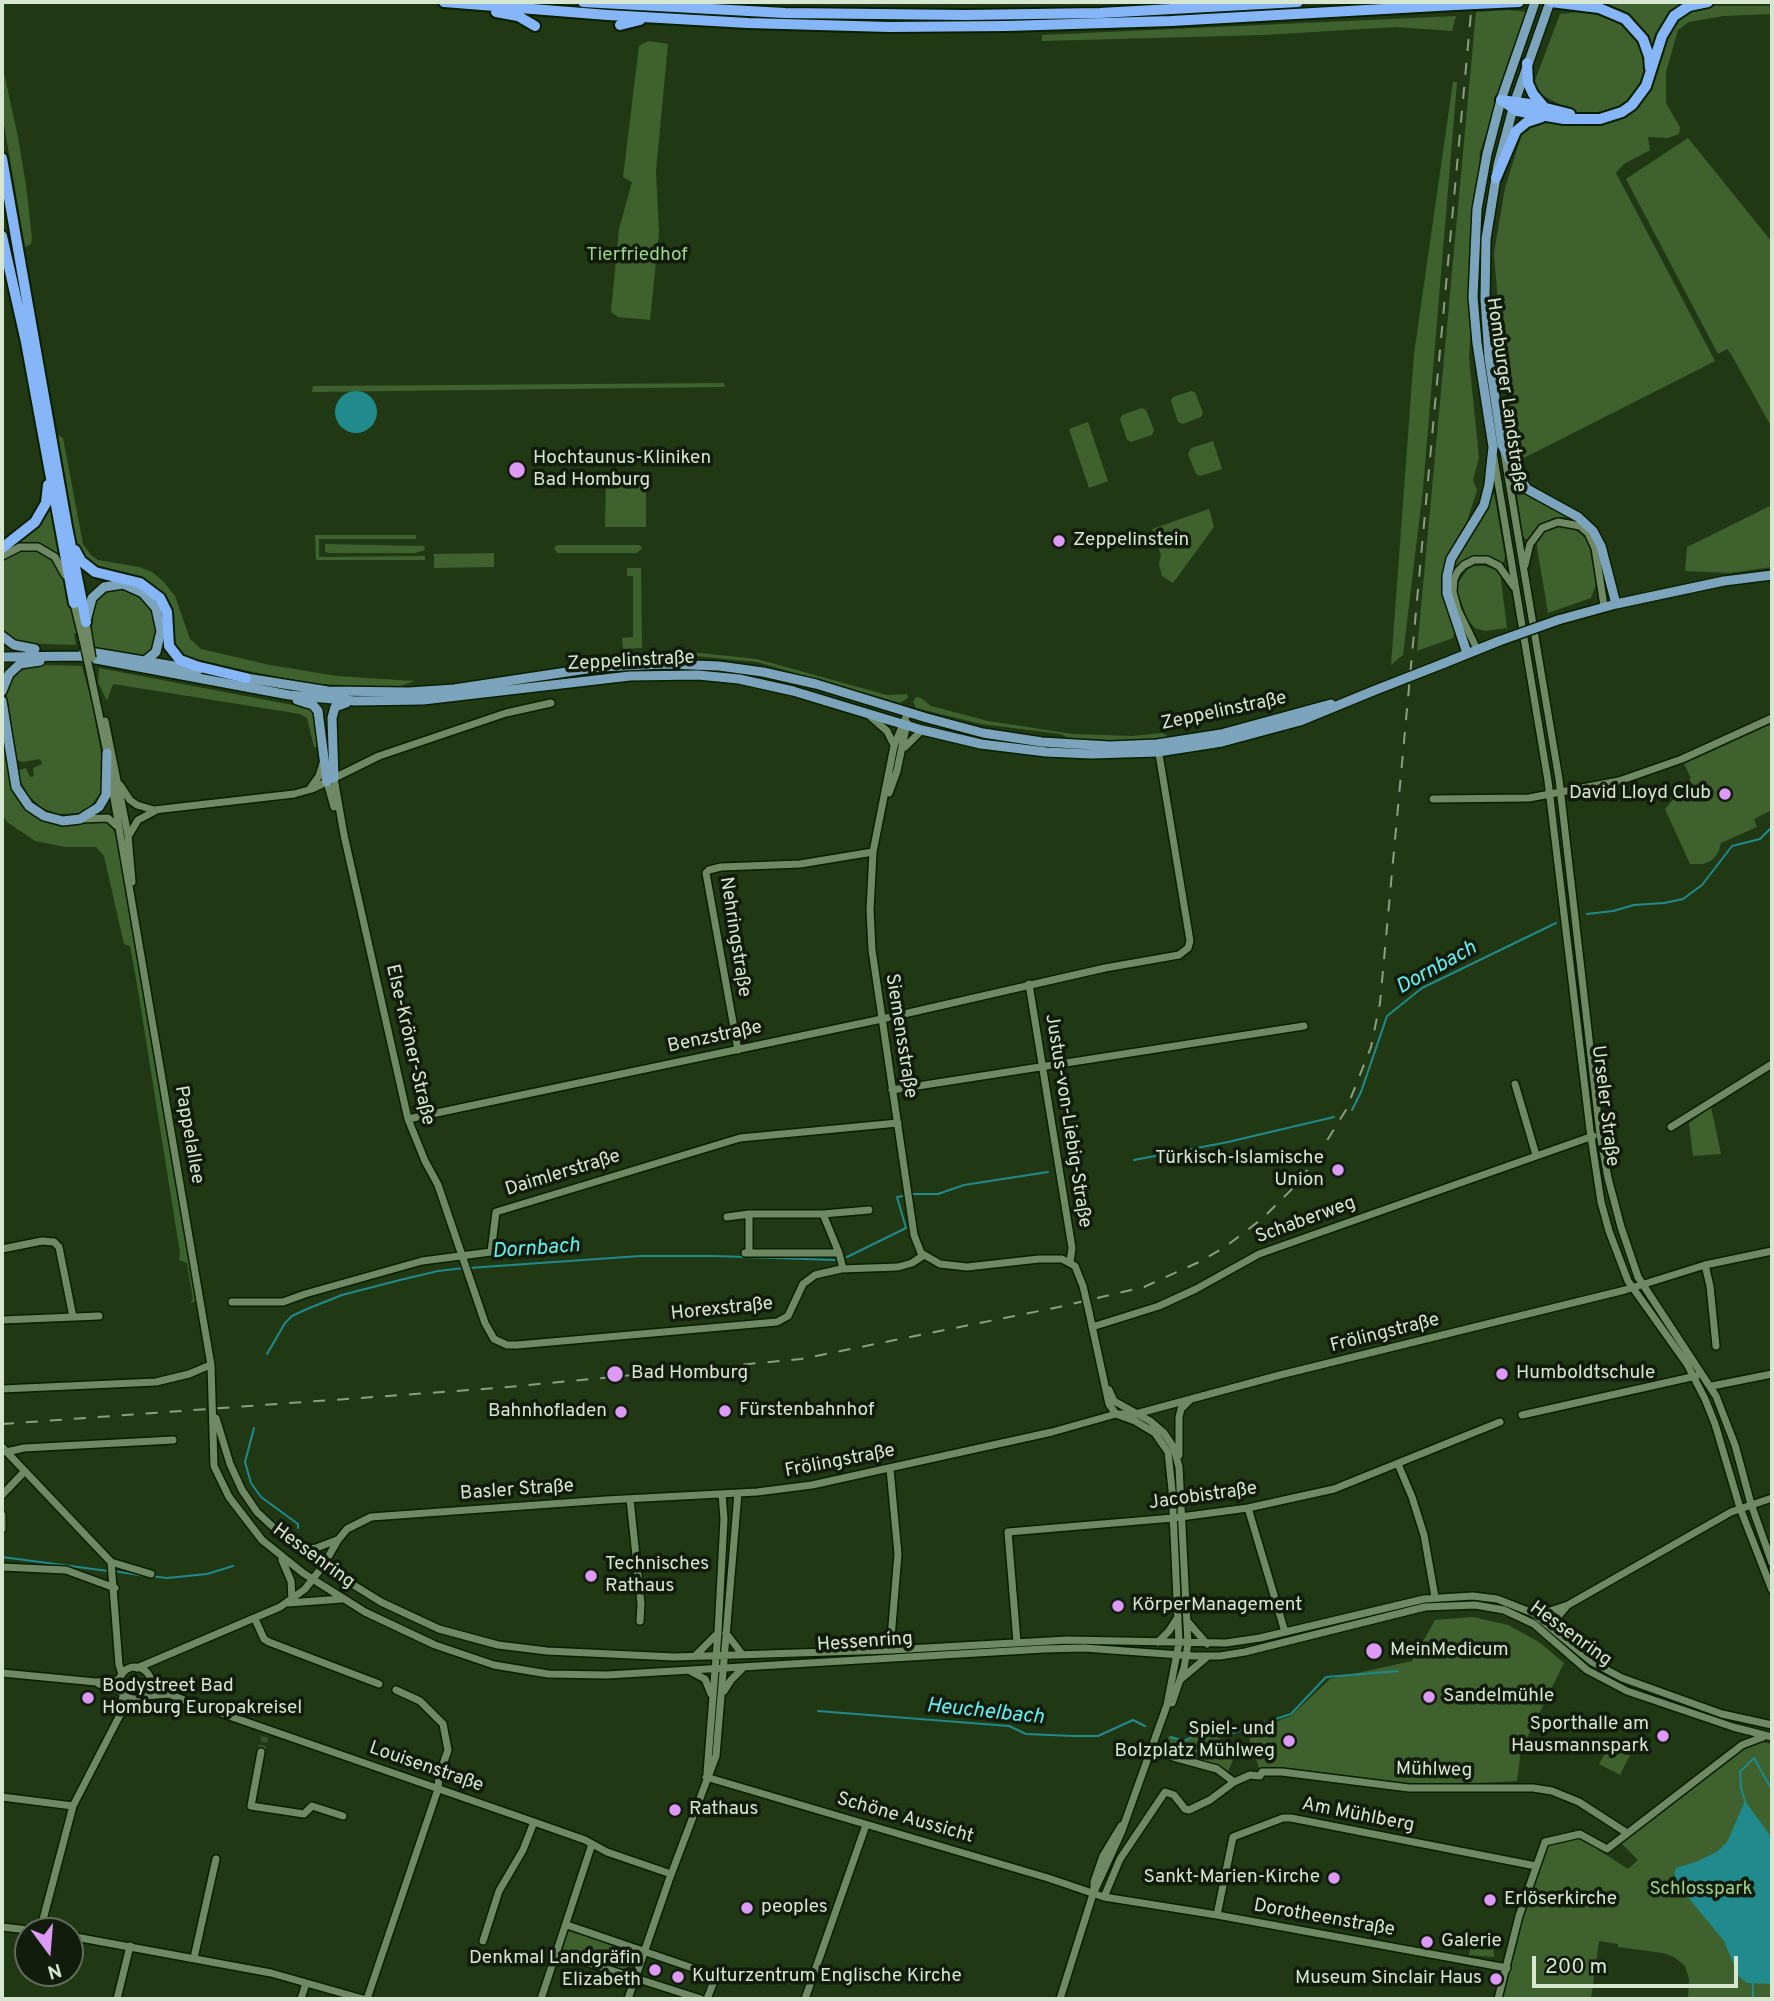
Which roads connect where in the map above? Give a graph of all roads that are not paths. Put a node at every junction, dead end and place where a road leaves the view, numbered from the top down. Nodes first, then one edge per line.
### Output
1 (443, 2) edge
2 (583, 2) edge
3 (713, 2) edge
4 (1298, 2) edge
5 (1519, 2) edge
6 (1535, 2) edge
7 (1551, 2) edge
8 (1708, 2) edge
9 (785, 13) junction
10 (649, 18) junction
11 (620, 25) dead end
12 (535, 26) dead end
13 (1527, 63) junction
14 (1650, 74) junction
15 (1501, 100) junction
16 (1513, 105) junction
17 (1544, 112) junction
18 (2, 158) edge
19 (1496, 178) junction
20 (4, 246) edge
21 (1497, 446) junction
22 (47, 465) junction
23 (67, 527) junction
24 (2, 548) edge
25 (2, 556) edge
26 (1523, 573) junction
27 (1772, 575) edge
28 (1516, 591) junction
29 (74, 603) junction
30 (1616, 604) junction
31 (1604, 606) junction
32 (86, 622) junction
33 (2, 636) edge
34 (86, 640) junction
35 (35, 649) junction
36 (1477, 649) junction
37 (2, 652) edge
38 (1466, 653) junction
39 (2, 657) edge
40 (104, 660) junction
41 (145, 661) junction
42 (92, 672) junction
43 (246, 678) junction
44 (227, 683) junction
45 (2, 691) edge
46 (2, 701) edge
47 (355, 701) junction
48 (551, 703) dead end
49 (865, 712) junction
50 (908, 712) junction
51 (1772, 718) edge
52 (904, 725) junction
53 (922, 730) junction
54 (894, 746) junction
55 (1158, 748) junction
56 (107, 753) junction
57 (901, 754) junction
58 (324, 755) junction
59 (331, 780) junction
60 (120, 785) junction
61 (309, 790) junction
62 (1561, 792) junction
63 (1549, 794) junction
64 (1433, 799) dead end
65 (163, 809) junction
66 (881, 818) junction
67 (80, 819) junction
68 (119, 830) junction
69 (128, 835) junction
70 (873, 852) junction
71 (136, 928) junction
72 (1029, 985) junction
73 (882, 1019) junction
74 (1304, 1026) dead end
75 (738, 1050) junction
76 (1772, 1064) edge
77 (1044, 1068) junction
78 (1515, 1084) dead end
79 (892, 1090) junction
80 (408, 1119) junction
81 (898, 1123) junction
82 (1671, 1127) dead end
83 (1600, 1134) junction
84 (1591, 1136) junction
85 (1536, 1155) junction
86 (869, 1210) dead end
87 (749, 1214) junction
88 (823, 1214) junction
89 (727, 1217) dead end
90 (2, 1249) edge
91 (1772, 1251) edge
92 (839, 1253) junction
93 (462, 1255) junction
94 (924, 1255) junction
95 (1070, 1262) junction
96 (1705, 1265) junction
97 (843, 1269) junction
98 (1643, 1284) junction
99 (1632, 1288) junction
100 (232, 1302) dead end
101 (74, 1317) junction
102 (99, 1317) dead end
103 (2, 1320) edge
104 (1092, 1327) junction
105 (1716, 1346) dead end
106 (207, 1347) junction
107 (208, 1366) junction
108 (1703, 1373) junction
109 (1772, 1374) edge
110 (1694, 1377) junction
111 (1712, 1386) junction
112 (212, 1387) junction
113 (2, 1389) edge
114 (1194, 1399) junction
115 (1112, 1403) junction
116 (214, 1414) junction
117 (1136, 1414) junction
118 (1120, 1415) junction
119 (1522, 1415) dead end
120 (1104, 1419) junction
121 (1500, 1422) dead end
122 (173, 1440) dead end
123 (4, 1449) edge
124 (1398, 1464) junction
125 (1179, 1467) junction
126 (890, 1469) junction
127 (23, 1472) junction
128 (738, 1493) junction
129 (722, 1494) junction
130 (2, 1495) edge
131 (1772, 1498) edge
132 (631, 1499) junction
133 (1751, 1504) junction
134 (1248, 1508) junction
135 (1740, 1508) junction
136 (2, 1515) edge
137 (1177, 1518) junction
138 (2, 1529) edge
139 (736, 1532) junction
140 (723, 1533) junction
141 (338, 1540) junction
142 (301, 1550) junction
143 (280, 1556) junction
144 (1772, 1563) edge
145 (112, 1564) junction
146 (323, 1566) junction
147 (2, 1567) edge
148 (151, 1574) dead end
149 (313, 1580) junction
150 (115, 1584) junction
151 (1772, 1590) edge
152 (1435, 1597) junction
153 (343, 1599) junction
154 (289, 1601) junction
155 (1568, 1605) junction
156 (1533, 1613) junction
157 (1178, 1616) junction
158 (255, 1619) junction
159 (640, 1621) dead end
160 (1188, 1622) junction
161 (439, 1629) junction
162 (1556, 1630) junction
163 (722, 1632) junction
164 (1285, 1632) junction
165 (1017, 1642) junction
166 (1158, 1642) junction
167 (1183, 1643) junction
168 (1207, 1644) junction
169 (435, 1645) junction
170 (118, 1647) junction
171 (890, 1650) junction
172 (1160, 1653) junction
173 (743, 1654) junction
174 (720, 1655) junction
175 (1182, 1655) junction
176 (695, 1656) junction
177 (1208, 1656) junction
178 (161, 1657) junction
179 (134, 1668) junction
180 (744, 1668) junction
181 (719, 1669) junction
182 (689, 1671) junction
183 (1174, 1671) junction
184 (147, 1672) junction
185 (2, 1673) edge
186 (120, 1677) junction
187 (1180, 1679) junction
188 (96, 1682) junction
189 (151, 1683) junction
190 (379, 1684) dead end
191 (396, 1690) dead end
192 (122, 1693) junction
193 (169, 1694) junction
194 (717, 1697) junction
195 (140, 1698) junction
196 (121, 1713) junction
197 (1161, 1723) junction
198 (1772, 1725) edge
199 (1733, 1727) junction
200 (268, 1728) junction
201 (265, 1737) tunnel mouth
202 (1770, 1737) edge
203 (1742, 1745) junction
204 (261, 1752) tunnel mouth
205 (1172, 1757) dead end
206 (706, 1777) junction
207 (1234, 1782) junction
208 (438, 1789) junction
209 (2, 1797) edge
210 (74, 1806) junction
211 (343, 1816) dead end
212 (534, 1822) junction
213 (866, 1825) junction
214 (1627, 1833) junction
215 (592, 1844) junction
216 (216, 1859) dead end
217 (1536, 1866) junction
218 (671, 1874) junction
219 (1094, 1893) junction
220 (1104, 1898) junction
221 (1217, 1916) junction
222 (42, 1917) edge
223 (567, 1925) junction
224 (84, 1938) edge
225 (483, 1941) dead end
226 (130, 1946) junction
227 (644, 1952) junction
228 (557, 1953) junction
229 (194, 1958) junction
230 (1507, 1968) junction
231 (635, 1979) junction
232 (306, 1983) junction
233 (117, 1999) edge
234 (301, 1999) edge
235 (365, 1999) edge
236 (541, 1999) edge
237 (628, 1999) edge
238 (701, 1999) edge
239 (707, 1999) edge
240 (805, 1999) edge
241 (1060, 1999) edge
242 (1498, 1999) edge

1 - 10 highway
1 - 12 highway
2 - 9 highway
3 - 9 highway
4 - 9 highway
5 - 10 highway, bridge
6 - 15 main road, Homburger Landstraße
7 - 13 main road, Homburger Landstraße
7 - 14 highway
8 - 14 highway
10 - 11 highway
13 - 16 main road, Homburger Landstraße
13 - 17 highway
14 - 17 highway
15 - 16 highway
15 - 21 main road, Homburger Landstraße
16 - 17 highway
16 - 19 main road, Homburger Landstraße
17 - 19 highway
18 - 23 highway
19 - 21 main road, Homburger Landstraße
20 - 22 highway
21 - 26 street, Homburger Landstraße
21 - 28 street, Homburger Landstraße
21 - 30 main road
21 - 38 main road
22 - 24 highway
22 - 29 highway
23 - 32 highway
23 - 43 highway
25 - 29 street, Pappelallee
26 - 31 street
26 - 62 street, Urseler Straße
27 - 30 main road, Zeppelinstraße
28 - 36 street
28 - 63 street, Urseler Straße
29 - 34 street, Pappelallee
30 - 31 main road, Zeppelinstraße
31 - 36 main road, Zeppelinstraße, bridge
32 - 34 street, Pappelallee
32 - 41 main road
33 - 35 main road
34 - 42 street, Pappelallee, bridge
35 - 37 main road, Zeppelinstraße
35 - 41 main road, Zeppelinstraße
36 - 38 main road, Zeppelinstraße
38 - 55 main road, Zeppelinstraße, bridge
39 - 40 main road, Zeppelinstraße
40 - 44 main road, Zeppelinstraße
40 - 45 main road
41 - 43 main road, Zeppelinstraße
42 - 56 street, Pappelallee
42 - 60 street, Pappelallee
43 - 50 main road, Zeppelinstraße
44 - 47 main road, Zeppelinstraße
44 - 58 main road
46 - 67 main road
47 - 49 main road, Zeppelinstraße
47 - 59 main road
48 - 59 street
49 - 52 main road, Zeppelinstraße
49 - 54 street
50 - 52 street, Siemensstraße
50 - 55 main road, Zeppelinstraße
51 - 62 street
52 - 53 main road, Zeppelinstraße
52 - 54 street, Siemensstraße
52 - 57 street, Siemensstraße
53 - 55 main road, Zeppelinstraße
53 - 57 street, Siemensstraße
54 - 66 street, Siemensstraße
55 - 72 street, Benzstraße
56 - 67 main road
56 - 68 street, Pappelallee
57 - 66 street, Siemensstraße
58 - 59 main road
58 - 61 street
59 - 61 street
59 - 80 street, Else-Kröner-Straße
60 - 65 street
60 - 69 street, Pappelallee
61 - 65 street
62 - 63 street
62 - 83 street, Urseler Straße
63 - 64 street
63 - 84 street, Urseler Straße
65 - 69 street
66 - 70 street, Siemensstraße
67 - 68 street
68 - 71 street, Pappelallee
69 - 71 street, Pappelallee
70 - 73 street, Siemensstraße
70 - 75 street, Nehringstraße
71 - 106 street, Pappelallee
72 - 73 street, Benzstraße
72 - 77 street, Justus-von-Liebig-Straße
73 - 75 street, Benzstraße
73 - 79 street, Siemensstraße
74 - 77 street
75 - 80 street, Benzstraße
76 - 82 street
77 - 79 street
77 - 95 street, Justus-von-Liebig-Straße
78 - 85 street
79 - 81 street, Siemensstraße
80 - 93 street, Else-Kröner-Straße
81 - 93 street, Daimlerstraße
81 - 94 street, Siemensstraße
83 - 84 street, Schaberweg
83 - 98 street, Urseler Straße
84 - 85 street, Schaberweg
84 - 99 street, Urseler Straße
85 - 104 street, Schaberweg
86 - 88 street
87 - 88 street
87 - 89 street
87 - 92 street
88 - 92 street
90 - 101 street
91 - 96 street, Frölingstraße
92 - 97 street
93 - 97 street, Horexstraße
93 - 100 street, Daimlerstraße
94 - 95 street
94 - 97 street, Horexstraße
95 - 104 street, bridge
96 - 98 street, Frölingstraße
96 - 105 street
98 - 99 street, Frölingstraße
98 - 108 street, Urseler Straße
99 - 110 street, Urseler Straße
99 - 114 street, Frölingstraße
101 - 102 street
101 - 103 street
104 - 115 street
106 - 107 street, Pappelallee
106 - 112 street, Pappelallee
107 - 112 street, Pappelallee
107 - 113 street
108 - 110 street
108 - 111 street, Urseler Straße
109 - 111 street
110 - 119 street
110 - 135 street, Urseler Straße
111 - 133 street, Urseler Straße
112 - 116 street, Pappelallee
114 - 117 street, Frölingstraße
114 - 125 street
115 - 117 street
115 - 118 street
115 - 120 street
116 - 142 street, Hessenring
116 - 143 street, Hessenring
117 - 118 street, Frölingstraße
117 - 125 street
118 - 120 street, Frölingstraße
118 - 137 street
120 - 126 street, Frölingstraße
121 - 124 street, Jacobistraße
122 - 123 street
123 - 127 street
124 - 134 street, Jacobistraße
124 - 152 street
125 - 137 street
126 - 128 street, Frölingstraße
126 - 171 street
127 - 130 street
127 - 145 street
128 - 129 street, Basler Straße
128 - 139 street
129 - 132 street, Basler Straße
129 - 140 street
131 - 133 street
132 - 141 street, Basler Straße
132 - 159 street
133 - 135 street
133 - 144 street, Urseler Straße
134 - 137 street, Jacobistraße
134 - 164 street
135 - 151 street, Urseler Straße
135 - 155 street
136 - 138 street
137 - 157 street
137 - 160 street
137 - 165 street, Jacobistraße
139 - 140 street
139 - 163 street
140 - 163 street
141 - 142 street, Hessenring
141 - 146 street, Basler Straße
142 - 146 street, Hessenring
143 - 149 street, Hessenring
143 - 154 street
145 - 148 street
145 - 150 street
146 - 149 street, Basler Straße
146 - 161 street, Hessenring
147 - 150 street
149 - 153 street, Hessenring
149 - 154 street, Basler Straße
150 - 170 street
152 - 156 street, Hessenring
152 - 164 street, Hessenring
153 - 154 street
153 - 169 street, Hessenring
154 - 158 street
155 - 156 street
155 - 162 street
156 - 162 street, Hessenring
157 - 166 street
157 - 167 street
158 - 178 street
158 - 190 street
160 - 167 street
160 - 168 street
161 - 169 street
161 - 176 street, Hessenring
162 - 198 street, Hessenring
163 - 173 street
163 - 174 street
163 - 176 street
164 - 168 street, Hessenring
165 - 166 street, Hessenring
165 - 171 street, Hessenring
166 - 167 street, Hessenring
167 - 168 street, Hessenring
167 - 175 street
169 - 182 street, Hessenring
170 - 179 street
170 - 186 street
171 - 173 street, Hessenring
172 - 175 street, Hessenring
172 - 180 street, Hessenring
172 - 183 street
173 - 174 street, Hessenring
174 - 176 street, Hessenring
174 - 181 street
175 - 177 street, Hessenring
175 - 183 street
175 - 187 street
177 - 187 street
177 - 199 street, Hessenring
178 - 179 street
178 - 184 street
179 - 184 street
179 - 186 street
180 - 181 street, Hessenring
180 - 194 street
181 - 182 street, Hessenring
181 - 194 street
182 - 194 street
183 - 197 street
184 - 189 street
185 - 188 street
186 - 188 street
186 - 192 street
187 - 197 street
188 - 192 street
189 - 193 street, Louisenstraße
189 - 195 street
191 - 208 street
192 - 195 street
192 - 196 street
193 - 195 street, Louisenstraße
193 - 200 street, Louisenstraße
194 - 206 street
195 - 196 street
196 - 210 street
197 - 219 street
199 - 202 street, Hessenring
199 - 203 street
200 - 201 street
200 - 208 street, Louisenstraße
202 - 203 street
203 - 214 street
204 - 211 street
205 - 207 street
206 - 213 street, Schöne Aussicht
206 - 218 street
207 - 214 street, Mühlweg
207 - 220 street, Mühlweg
208 - 212 street, Louisenstraße
208 - 235 street
209 - 210 street
210 - 222 street
212 - 215 street, Louisenstraße
212 - 225 street
213 - 219 street, Schöne Aussicht
213 - 240 street
214 - 217 street
215 - 218 street, Louisenstraße
215 - 223 street
216 - 229 street
217 - 221 street, Am Mühlberg
217 - 230 street
218 - 227 street
219 - 220 street, Dorotheenstraße
219 - 241 street
220 - 221 street, Dorotheenstraße
221 - 230 street, Dorotheenstraße
223 - 227 street
223 - 228 street
224 - 226 street
226 - 229 street
226 - 233 street
227 - 231 street
227 - 239 street
228 - 231 street
228 - 236 street
229 - 232 street
230 - 242 street
231 - 237 street
231 - 238 street
232 - 234 street
232 - 235 street

